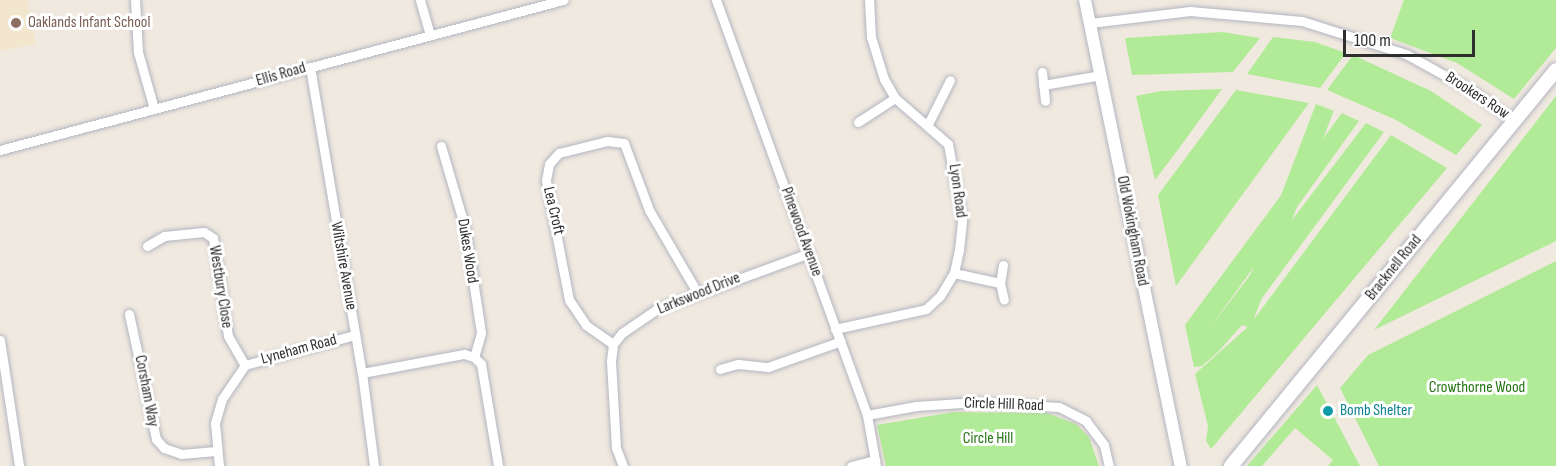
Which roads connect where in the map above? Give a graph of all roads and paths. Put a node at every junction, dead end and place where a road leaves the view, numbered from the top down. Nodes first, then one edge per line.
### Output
1 (135, 0) edge
2 (420, 0) edge
3 (563, 0) edge
4 (717, 0) edge
5 (869, 0) edge
6 (1085, 0) edge
7 (1090, 23) junction
8 (430, 34) junction
9 (310, 67) junction
10 (1556, 70) edge
11 (1042, 72) dead end
12 (1101, 75) junction
13 (950, 80) dead end
14 (1043, 85) junction
15 (896, 98) junction
16 (1045, 100) dead end
17 (154, 109) junction
18 (1514, 121) junction
19 (858, 123) dead end
20 (927, 124) junction
21 (441, 146) dead end
22 (0, 150) edge
23 (147, 246) dead end
24 (809, 253) junction
25 (1002, 266) dead end
26 (954, 273) junction
27 (1000, 283) junction
28 (698, 294) junction
29 (1004, 300) dead end
30 (129, 314) dead end
31 (836, 329) junction
32 (355, 335) junction
33 (0, 340) edge
34 (841, 341) junction
35 (613, 344) junction
36 (474, 357) junction
37 (245, 365) junction
38 (720, 369) dead end
39 (362, 373) junction
40 (867, 415) junction
41 (216, 451) junction
42 (875, 463) edge
43 (618, 464) edge
44 (1182, 464) edge
45 (19, 466) edge
46 (219, 466) edge
47 (374, 466) edge
48 (498, 466) edge
49 (851, 466) edge
50 (1109, 466) edge
51 (1231, 466) edge

1 - 17 street
2 - 8 street
3 - 8 street, Ellis Road
4 - 24 street, Pinewood Avenue
5 - 15 street, Lyon Road
6 - 7 street, Old Wokingham Road
7 - 12 street, Old Wokingham Road
7 - 18 street, Brookers Row
8 - 9 street, Ellis Road
9 - 17 street, Ellis Road
9 - 32 street, Wiltshire Avenue
10 - 18 main road, Bracknell Road
11 - 14 street
12 - 14 street
12 - 44 street, Old Wokingham Road
13 - 20 street
14 - 16 street
15 - 19 street
15 - 20 street, Lyon Road
17 - 22 street, Ellis Road
18 - 51 main road, Bracknell Road
20 - 26 street, Lyon Road
21 - 36 street, Dukes Wood
23 - 37 street, Westbury Close
24 - 28 street, Larkswood Drive
24 - 31 street, Pinewood Avenue
25 - 27 street
26 - 27 street
26 - 31 street, Lyon Road
27 - 29 street
28 - 35 street, Larkswood Drive
28 - 35 street, Lea Croft
30 - 41 street, Corsham Way
31 - 34 street, Pinewood Avenue
32 - 37 street, Lyneham Road
32 - 39 street, Wiltshire Avenue
33 - 45 street
34 - 38 street
34 - 40 street, Pinewood Avenue
35 - 43 street
36 - 39 street
36 - 48 street
37 - 41 street, Lyneham Road
39 - 47 street, Wiltshire Avenue
40 - 42 street, Pinewood Avenue
40 - 50 street, Circle Hill Road
41 - 46 street, Lyneham Road
42 - 49 street

